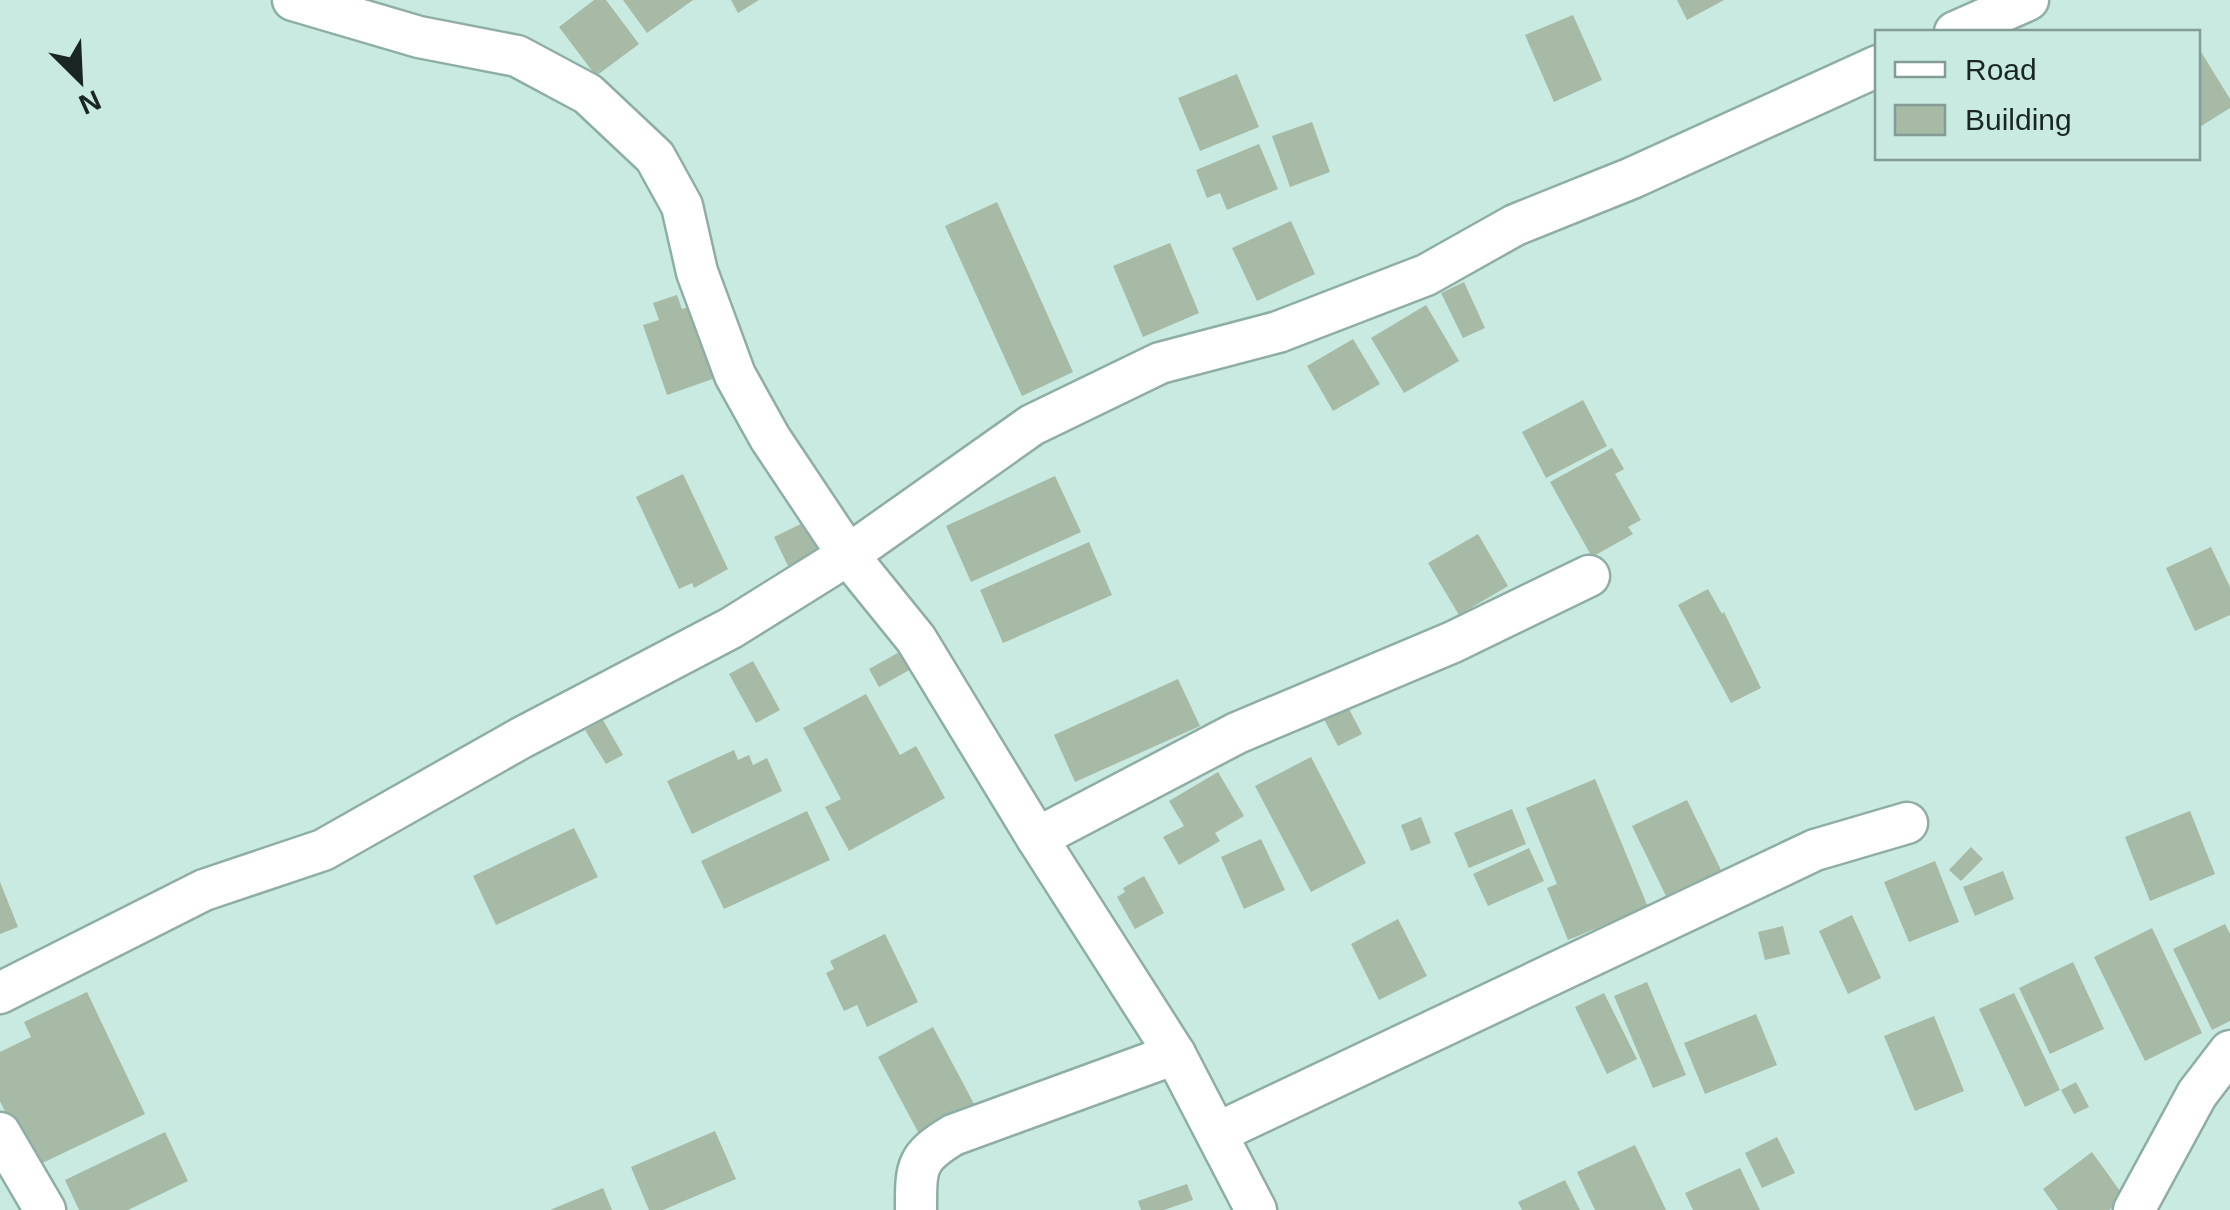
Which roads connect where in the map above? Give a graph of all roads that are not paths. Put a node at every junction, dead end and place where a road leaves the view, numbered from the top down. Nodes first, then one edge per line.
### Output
1 (293, 0) edge
2 (2028, 0) edge
3 (1959, 30) edge
4 (1875, 67) edge
5 (848, 556) junction
6 (1589, 576) dead end
7 (1907, 822) dead end
8 (1037, 838) junction
9 (0, 992) edge
10 (2230, 1051) edge
11 (1175, 1054) junction
12 (1218, 1133) junction
13 (0, 1134) edge
14 (44, 1210) edge
15 (916, 1210) edge
16 (1256, 1210) edge
17 (2134, 1210) edge

1 - 5 street
2 - 3 street
4 - 5 street
5 - 8 street
5 - 9 street
6 - 8 street
7 - 12 street
8 - 11 street
10 - 17 street
11 - 12 street
11 - 15 street
12 - 16 street
13 - 14 street

